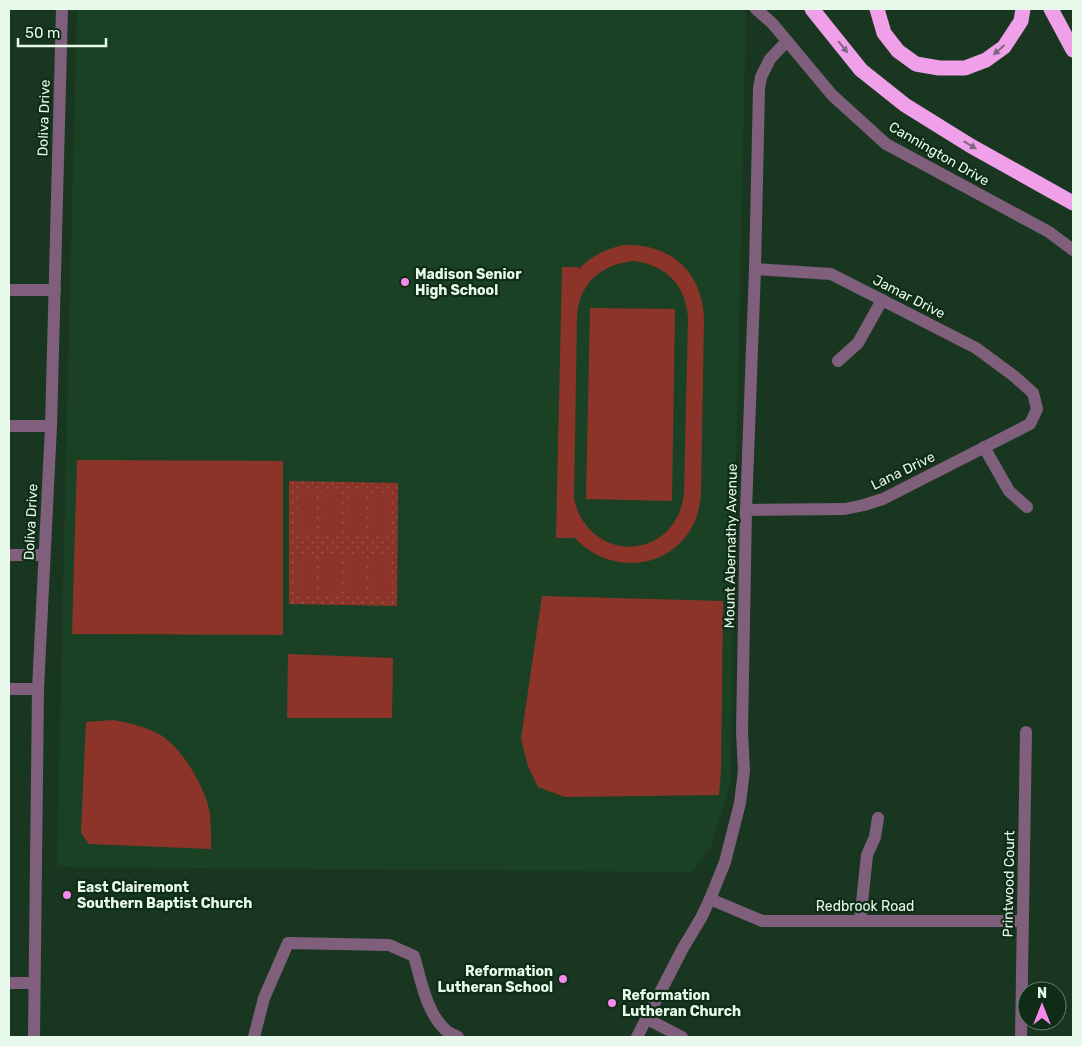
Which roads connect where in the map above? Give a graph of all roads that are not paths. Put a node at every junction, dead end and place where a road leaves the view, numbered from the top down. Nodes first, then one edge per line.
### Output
1 (62, 9) edge
2 (756, 9) edge
3 (812, 9) edge
4 (877, 9) edge
5 (1023, 9) edge
6 (1051, 9) edge
7 (787, 41) junction
8 (1073, 50) edge
9 (1073, 203) edge
10 (1073, 250) edge
11 (756, 269) junction
12 (9, 290) edge
13 (54, 290) junction
14 (882, 300) junction
15 (838, 361) dead end
16 (1033, 393) joint
17 (9, 426) edge
18 (51, 426) junction
19 (984, 447) junction
20 (1027, 507) dead end
21 (746, 510) junction
22 (9, 555) edge
23 (44, 555) junction
24 (9, 689) edge
25 (38, 689) junction
26 (1026, 732) dead end
27 (878, 818) dead end
28 (710, 899) junction
29 (860, 921) junction
30 (1024, 921) junction
31 (9, 984) edge
32 (34, 984) junction
33 (646, 1018) junction
34 (34, 1037) edge
35 (254, 1037) edge
36 (458, 1037) edge
37 (637, 1037) edge
38 (682, 1037) edge
39 (1021, 1037) edge

1 - 13 street, Doliva Drive
2 - 7 street, Cannington Drive
3 -> 9 highway
5 -> 4 highway
6 - 8 highway
7 - 10 street, Cannington Drive
7 - 11 street, Mount Abernathy Avenue
11 - 14 street, Jamar Drive
11 - 21 street, Mount Abernathy Avenue
12 - 13 street
13 - 18 street, Doliva Drive
14 - 15 street
14 - 16 street, Jamar Drive
16 - 19 street, Lana Drive
17 - 18 street
18 - 23 street, Doliva Drive
19 - 20 street
19 - 21 street, Lana Drive
21 - 28 street, Mount Abernathy Avenue
22 - 23 street
23 - 25 street, Doliva Drive
24 - 25 street
25 - 32 street, Doliva Drive
26 - 30 street, Printwood Court
27 - 29 street
28 - 29 street, Redbrook Road
28 - 33 street, Mount Abernathy Avenue
29 - 30 street, Redbrook Road
30 - 39 street, Printwood Court
31 - 32 street
32 - 34 street, Doliva Drive
33 - 37 street, Mount Abernathy Avenue
33 - 38 street
35 - 36 street

